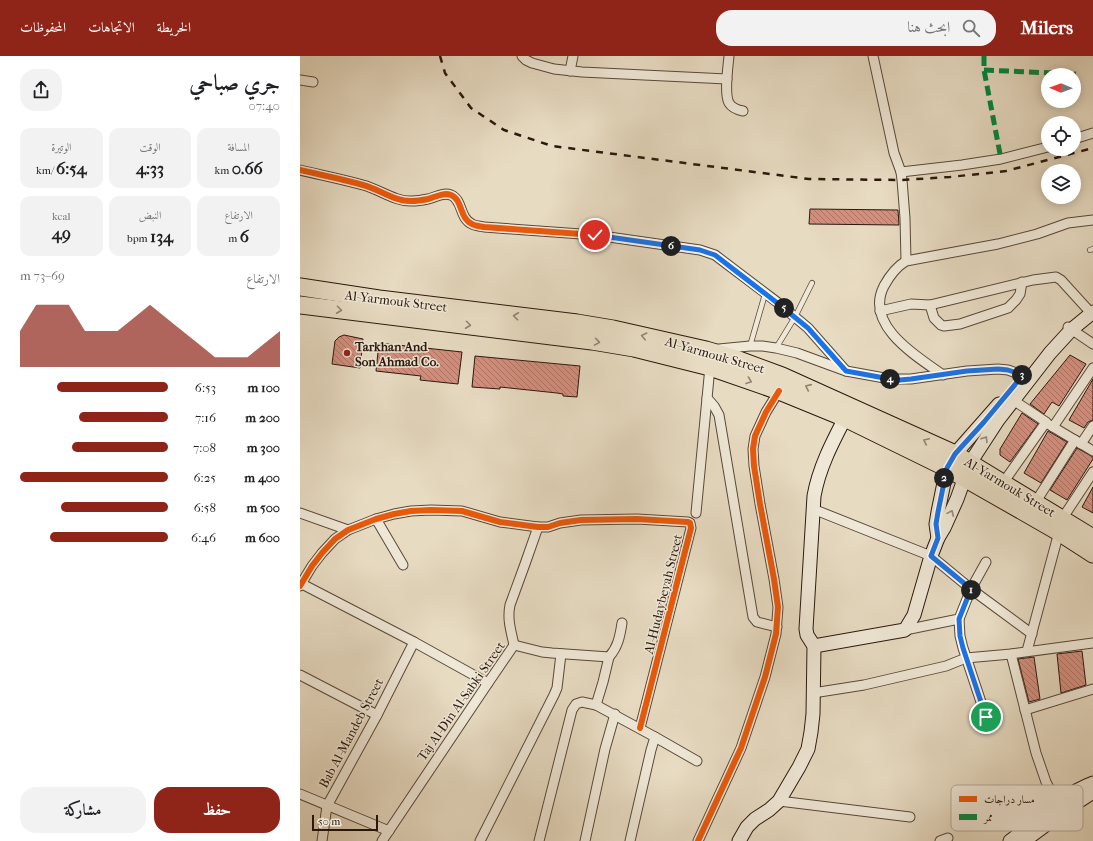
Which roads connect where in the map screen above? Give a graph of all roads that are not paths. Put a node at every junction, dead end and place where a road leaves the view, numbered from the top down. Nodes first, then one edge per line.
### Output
1 (522, 56) edge
2 (573, 56) edge
3 (729, 56) edge
4 (873, 56) edge
5 (570, 71) junction
6 (728, 79) junction
7 (300, 80) edge
8 (313, 82) dead end
9 (743, 111) dead end
10 (1093, 133) edge
11 (1081, 137) edge
12 (1041, 149) edge
13 (300, 170) edge
14 (901, 172) junction
15 (1093, 220) edge
16 (906, 261) junction
17 (1022, 282) junction
18 (812, 283) dead end
19 (300, 288) edge
20 (765, 294) junction
21 (300, 305) edge
22 (930, 305) junction
23 (1091, 310) edge
24 (880, 311) junction
25 (794, 317) junction
26 (1069, 328) junction
27 (1093, 344) edge
28 (750, 346) junction
29 (776, 348) junction
30 (706, 350) junction
31 (710, 366) junction
32 (733, 366) junction
33 (1093, 368) edge
34 (846, 371) junction
35 (943, 375) junction
36 (1027, 377) junction
37 (779, 391) junction
38 (707, 398) junction
39 (1013, 400) junction
40 (845, 418) junction
41 (1049, 425) junction
42 (1093, 426) edge
43 (1078, 442) junction
44 (1093, 451) edge
45 (949, 466) junction
46 (1093, 472) edge
47 (966, 476) junction
48 (1003, 483) junction
49 (1035, 503) junction
50 (813, 509) junction
51 (300, 513) edge
52 (696, 513) dead end
53 (376, 519) junction
54 (1060, 526) junction
55 (538, 527) junction
56 (348, 530) junction
57 (938, 538) junction
58 (1093, 538) edge
59 (1093, 554) edge
60 (931, 556) junction
61 (986, 562) dead end
62 (403, 565) dead end
63 (300, 584) edge
64 (971, 589) junction
65 (959, 619) junction
66 (622, 623) dead end
67 (777, 627) junction
68 (905, 630) junction
69 (1032, 634) junction
70 (414, 642) junction
71 (1093, 643) edge
72 (514, 645) junction
73 (814, 646) junction
74 (1027, 651) junction
75 (561, 654) junction
76 (1011, 654) junction
77 (609, 657) junction
78 (966, 658) junction
79 (300, 675) edge
80 (488, 682) junction
81 (1093, 688) edge
82 (814, 693) junction
83 (596, 704) junction
84 (1025, 710) junction
85 (615, 714) junction
86 (377, 715) junction
87 (986, 717) dead end
88 (640, 728) junction
89 (655, 737) junction
90 (697, 761) dead end
91 (1093, 783) edge
92 (1048, 785) edge
93 (1083, 787) edge
94 (1093, 792) edge
95 (300, 794) edge
96 (1083, 799) edge
97 (779, 800) junction
98 (327, 806) junction
99 (910, 817) dead end
100 (389, 831) junction
101 (1023, 831) edge
102 (1041, 831) edge
103 (1031, 839) edge
104 (322, 841) edge
105 (382, 841) edge
106 (480, 841) edge
107 (539, 841) edge
108 (585, 841) edge
109 (630, 841) edge
110 (698, 841) edge
111 (739, 841) edge
112 (1010, 841) edge

1 - 5 street
2 - 5 street
3 - 6 street
4 - 14 street
5 - 6 street
6 - 9 street
7 - 8 street
10 - 11 street
12 - 14 street
13 - 20 street
14 - 16 street
15 - 16 street
16 - 24 street
17 - 22 street
17 - 22 street
17 - 23 street
18 - 25 lane
30 -> 19 highway, Al-Yarmouk Street
20 - 25 street
20 - 28 lane
21 -> 31 highway, Al-Yarmouk Street
22 - 24 street
23 - 26 street
24 - 35 street
25 - 29 lane
25 - 34 street
26 - 27 street
26 - 36 street
28 - 29 street
28 - 30 street
29 - 34 street
30 - 32 highway, Al-Yarmouk Street
31 - 32 highway, Al-Yarmouk Street
31 - 38 street
32 -> 37 highway, Al-Yarmouk Street
45 -> 32 highway, Al-Yarmouk Street
33 - 41 street
34 - 35 street
35 - 36 street
36 - 39 street
36 - 45 street
37 - 40 highway, Al-Yarmouk Street
37 - 67 street
38 - 52 street
38 - 67 street
39 - 41 street
47 -> 39 street
40 - 45 highway, Al-Yarmouk Street
40 - 50 street
41 - 43 street
41 - 48 street
42 - 43 street
43 - 44 street
43 - 49 street
45 - 47 highway, Al-Yarmouk Street
45 - 57 street
46 - 54 street
47 - 48 highway, Al-Yarmouk Street
47 - 54 highway, Al-Yarmouk Street
57 -> 47 street
48 - 49 highway, Al-Yarmouk Street
49 - 54 highway, Al-Yarmouk Street
50 - 60 street
50 - 73 street
51 - 56 street
53 - 55 street, Al-Hudaybeyah Street
53 - 56 street, Al-Hudaybeyah Street
53 - 62 street
54 - 58 highway, Al-Yarmouk Street
54 - 59 highway, Al-Yarmouk Street
54 - 69 street
55 - 72 street
55 - 88 street, Al-Hudaybeyah Street
56 - 63 street, Al-Hudaybeyah Street
57 - 60 street
60 - 64 street
60 - 68 street
61 - 64 street
63 - 70 street
64 - 65 street
64 - 69 street
65 - 68 street
65 - 78 street
66 - 77 street
67 - 110 street
68 - 73 street
69 - 74 street
70 - 80 street
70 - 86 street, Bab Al-Mandeb Street
71 - 74 street
72 - 75 street, Taj Al-Din Al-Sabki Street
72 - 80 street, Taj Al-Din Al-Sabki Street
73 - 82 street
74 - 76 street
75 - 77 street, Taj Al-Din Al-Sabki Street
75 - 106 street
76 - 78 street
76 - 84 street
77 - 83 street
78 - 82 street
78 - 87 street
79 - 86 street
80 - 100 street, Taj Al-Din Al-Sabki Street
81 - 84 street
82 - 97 street
83 - 85 street
83 - 107 street
84 - 92 street
85 - 88 street
85 - 108 street
86 - 98 street, Bab Al-Mandeb Street
88 - 89 street
89 - 90 street
89 - 109 street
91 - 93 street
94 - 96 street
95 - 98 street
97 - 99 street
97 - 111 street
98 - 100 street
98 - 104 street, Bab Al-Mandeb Street
100 - 105 street, Taj Al-Din Al-Sabki Street
101 - 112 street
102 - 103 street

